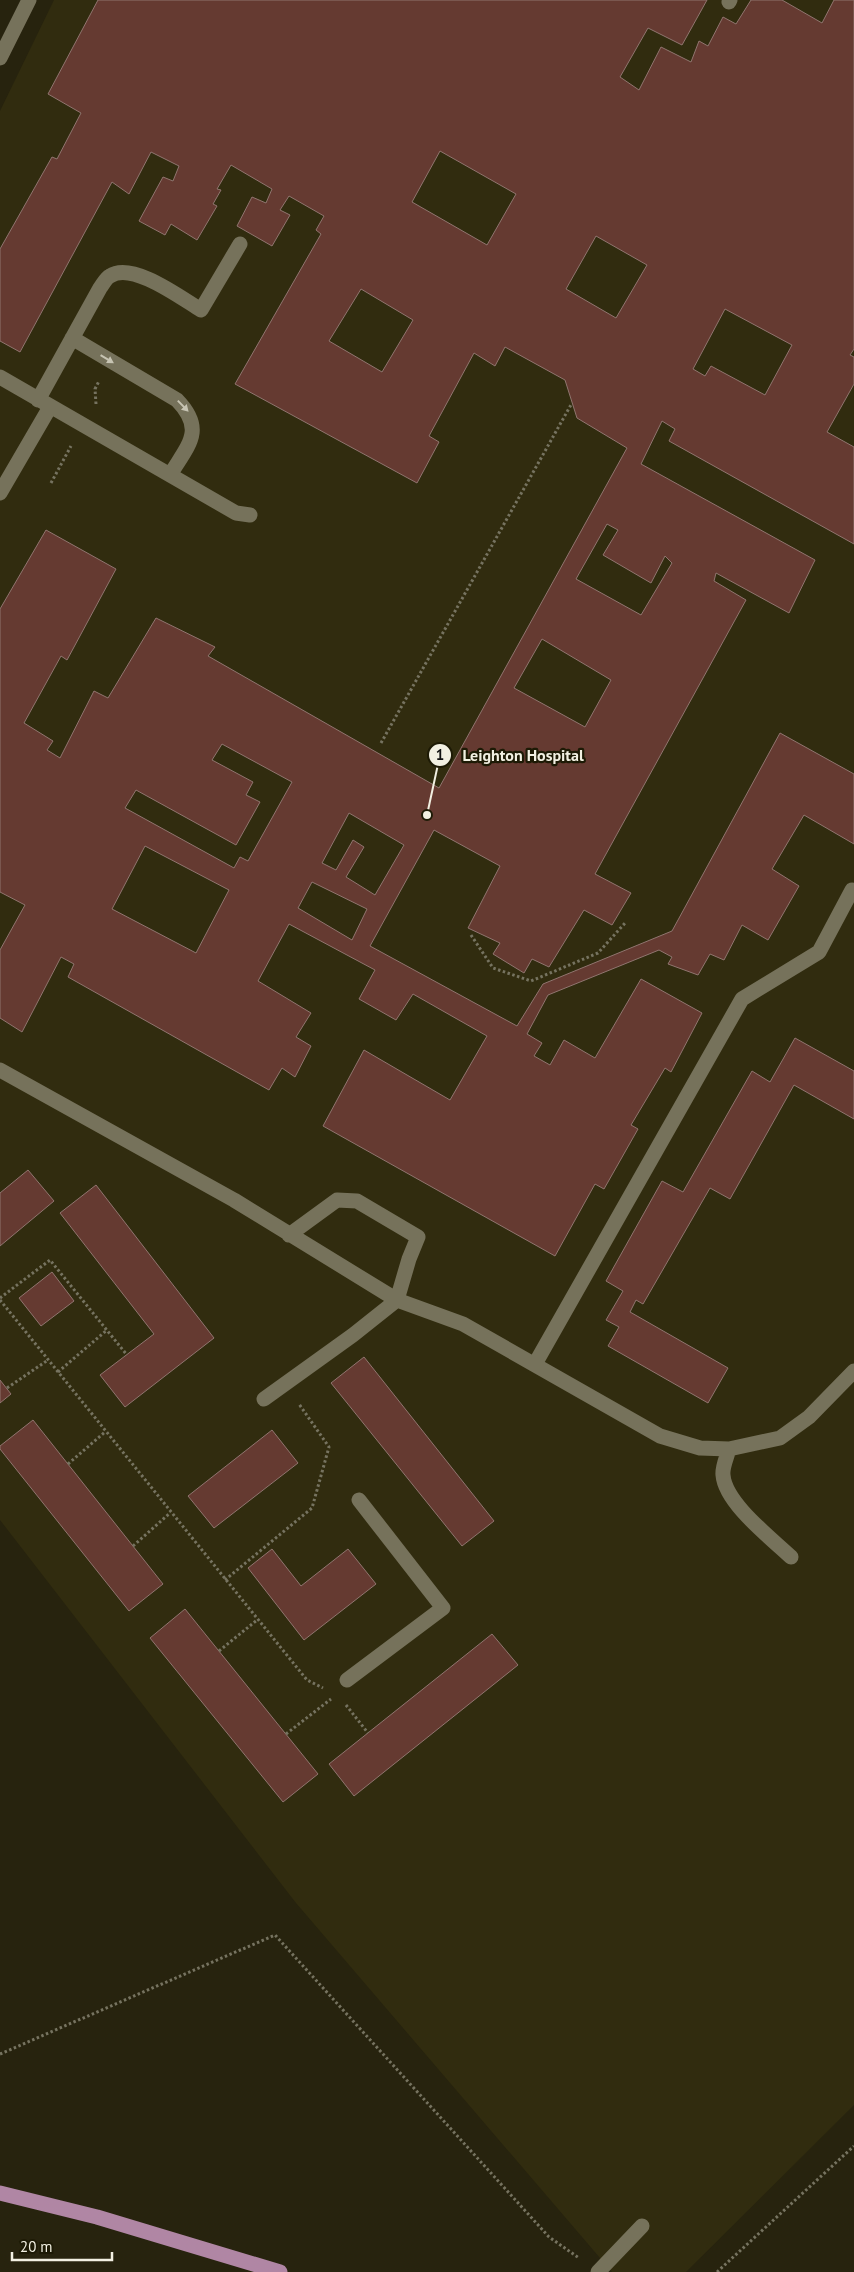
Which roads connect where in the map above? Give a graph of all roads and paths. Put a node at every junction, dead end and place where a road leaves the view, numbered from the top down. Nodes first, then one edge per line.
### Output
1 (29, 0) edge
2 (0, 58) edge
3 (240, 244) dead end
4 (72, 338) junction
5 (0, 377) edge
6 (44, 403) junction
7 (572, 403) dead end
8 (4, 474) edge
9 (170, 475) junction
10 (0, 493) edge
11 (244, 517) dead end
12 (381, 743) dead end
13 (852, 890) dead end
14 (626, 922) dead end
15 (471, 935) dead end
16 (0, 1070) edge
17 (290, 1235) junction
18 (0, 1299) edge
19 (397, 1300) junction
20 (107, 1330) junction
21 (127, 1355) dead end
22 (48, 1360) junction
23 (535, 1364) junction
24 (854, 1371) edge
25 (58, 1372) junction
26 (285, 1384) junction
27 (7, 1388) dead end
28 (264, 1399) dead end
29 (105, 1432) junction
30 (729, 1449) junction
31 (68, 1464) dead end
32 (358, 1500) dead end
33 (170, 1513) junction
34 (133, 1546) dead end
35 (791, 1557) dead end
36 (225, 1580) junction
37 (257, 1620) junction
38 (219, 1651) dead end
39 (347, 1680) dead end
40 (329, 1691) dead end
41 (335, 1695) dead end
42 (341, 1698) dead end
43 (368, 1733) dead end
44 (286, 1734) dead end
45 (0, 2054) edge
46 (854, 2146) edge
47 (0, 2193) edge
48 (642, 2226) dead end
49 (584, 2262) dead end
50 (280, 2272) edge
51 (598, 2272) edge
52 (717, 2272) edge

1 - 2 street
3 - 4 street
4 - 6 street
4 -> 9 street
5 - 6 street
6 - 8 street
6 - 9 street
7 - 12 path
8 - 10 street
9 - 11 street
13 - 23 street
14 - 15 path
16 - 17 street
17 - 19 street
17 - 19 street
18 - 20 path
18 - 22 path
19 - 23 street
19 - 26 street
20 - 21 path
20 - 25 path
22 - 25 path
22 - 27 path
23 - 30 street
24 - 30 street
25 - 29 path
26 - 28 street
26 - 36 path
29 - 31 path
29 - 33 path
30 - 35 street
32 - 39 street
33 - 34 path
33 - 36 path
36 - 37 path
37 - 38 path
37 - 40 path
41 - 44 path
42 - 43 path
45 - 49 path
46 - 52 path
47 - 50 main road
48 - 51 street

